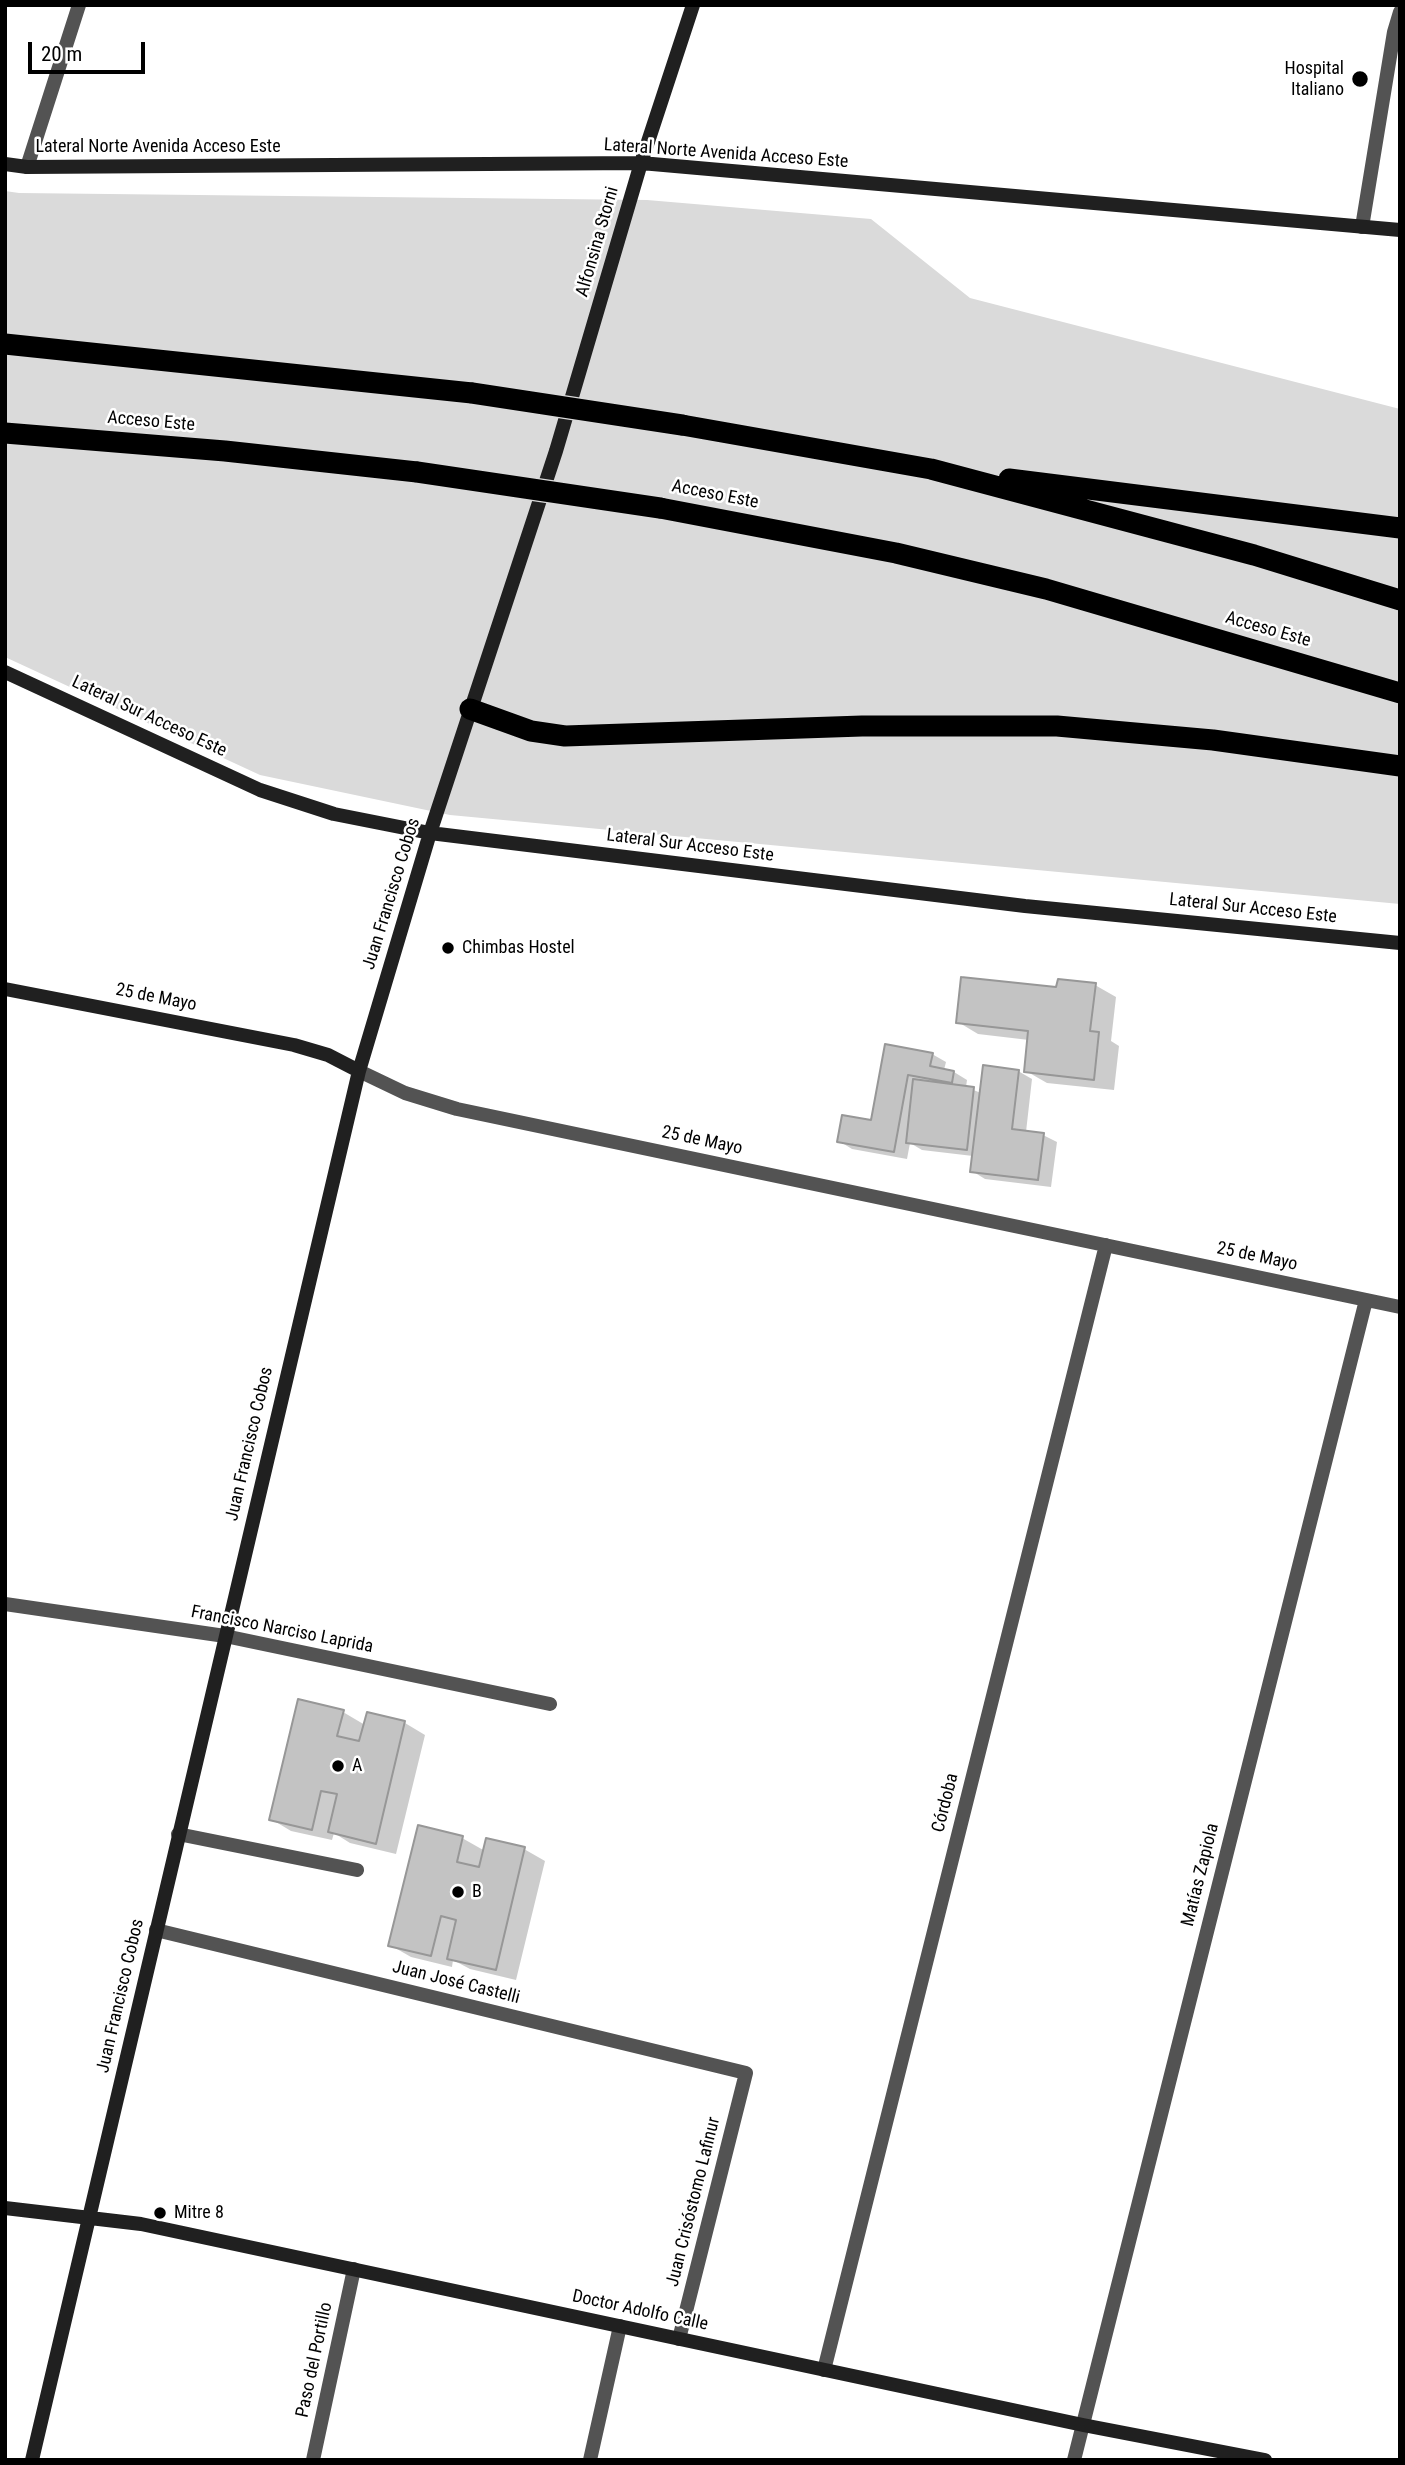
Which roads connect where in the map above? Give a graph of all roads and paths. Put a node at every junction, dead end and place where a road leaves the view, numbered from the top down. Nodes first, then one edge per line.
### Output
1 (79, 5) edge
2 (694, 5) edge
3 (1400, 12) edge
4 (1397, 33) edge
5 (641, 163) junction
6 (5, 164) edge
7 (27, 167) junction
8 (1362, 227) junction
9 (1400, 230) edge
10 (5, 343) edge
11 (5, 433) edge
12 (556, 451) joint
13 (930, 469) junction
14 (1400, 528) edge
15 (1400, 600) edge
16 (5, 672) edge
17 (1400, 693) edge
18 (470, 709) junction
19 (1400, 766) edge
20 (430, 834) junction
21 (1400, 943) edge
22 (5, 989) edge
23 (359, 1071) junction
24 (1105, 1245) junction
25 (1366, 1300) junction
26 (1400, 1307) edge
27 (5, 1604) edge
28 (225, 1636) junction
29 (550, 1704) dead end
30 (178, 1834) junction
31 (357, 1870) dead end
32 (156, 1930) junction
33 (746, 2074) joint
34 (5, 2208) edge
35 (89, 2217) junction
36 (354, 2269) junction
37 (620, 2326) junction
38 (679, 2339) junction
39 (824, 2370) junction
40 (1083, 2425) junction
41 (32, 2460) edge
42 (313, 2460) edge
43 (590, 2460) edge
44 (1074, 2460) edge
45 (1265, 2460) edge

1 - 7 street
2 - 5 street, Alfonsina Storni
3 - 4 street
4 - 8 street
5 - 7 street, Lateral Norte Avenida Acceso Este
5 - 8 street, Lateral Norte Avenida Acceso Este
5 - 12 street, Alfonsina Storni
6 - 7 street, Lateral Norte Avenida Acceso Este
8 - 9 street, Lateral Norte Avenida Acceso Este
10 - 13 highway, bridge
11 - 17 highway, Acceso Este, bridge
12 - 18 street, Juan Francisco Cobos
13 - 14 highway
13 - 15 highway
16 - 20 street, Lateral Sur Acceso Este
18 - 19 highway
18 - 20 street, Juan Francisco Cobos
20 - 21 street, Lateral Sur Acceso Este
20 - 23 street, Juan Francisco Cobos
22 - 23 street, 25 de Mayo
23 - 24 street, 25 de Mayo
23 - 28 street, Juan Francisco Cobos
24 - 25 street, 25 de Mayo
24 - 39 street, Córdoba
25 - 26 street, 25 de Mayo
25 - 40 street, Matías Zapiola
27 - 28 street, Francisco Narciso Laprida
28 - 29 street, Francisco Narciso Laprida
28 - 30 street, Juan Francisco Cobos
30 - 31 street
30 - 32 street, Juan Francisco Cobos
32 - 33 street, Juan José Castelli
32 - 35 street, Juan Francisco Cobos
33 - 38 street, Juan Crisóstomo Lafinur
34 - 35 street, Doctor Adolfo Calle
35 - 36 street, Doctor Adolfo Calle
35 - 41 street, Juan Francisco Cobos
36 - 37 street, Doctor Adolfo Calle
36 - 42 street, Paso del Portillo
37 - 38 street, Doctor Adolfo Calle
37 - 43 street
38 - 39 street, Doctor Adolfo Calle
39 - 40 street, Doctor Adolfo Calle
40 - 44 street, Matías Zapiola
40 - 45 street, Doctor Adolfo Calle

